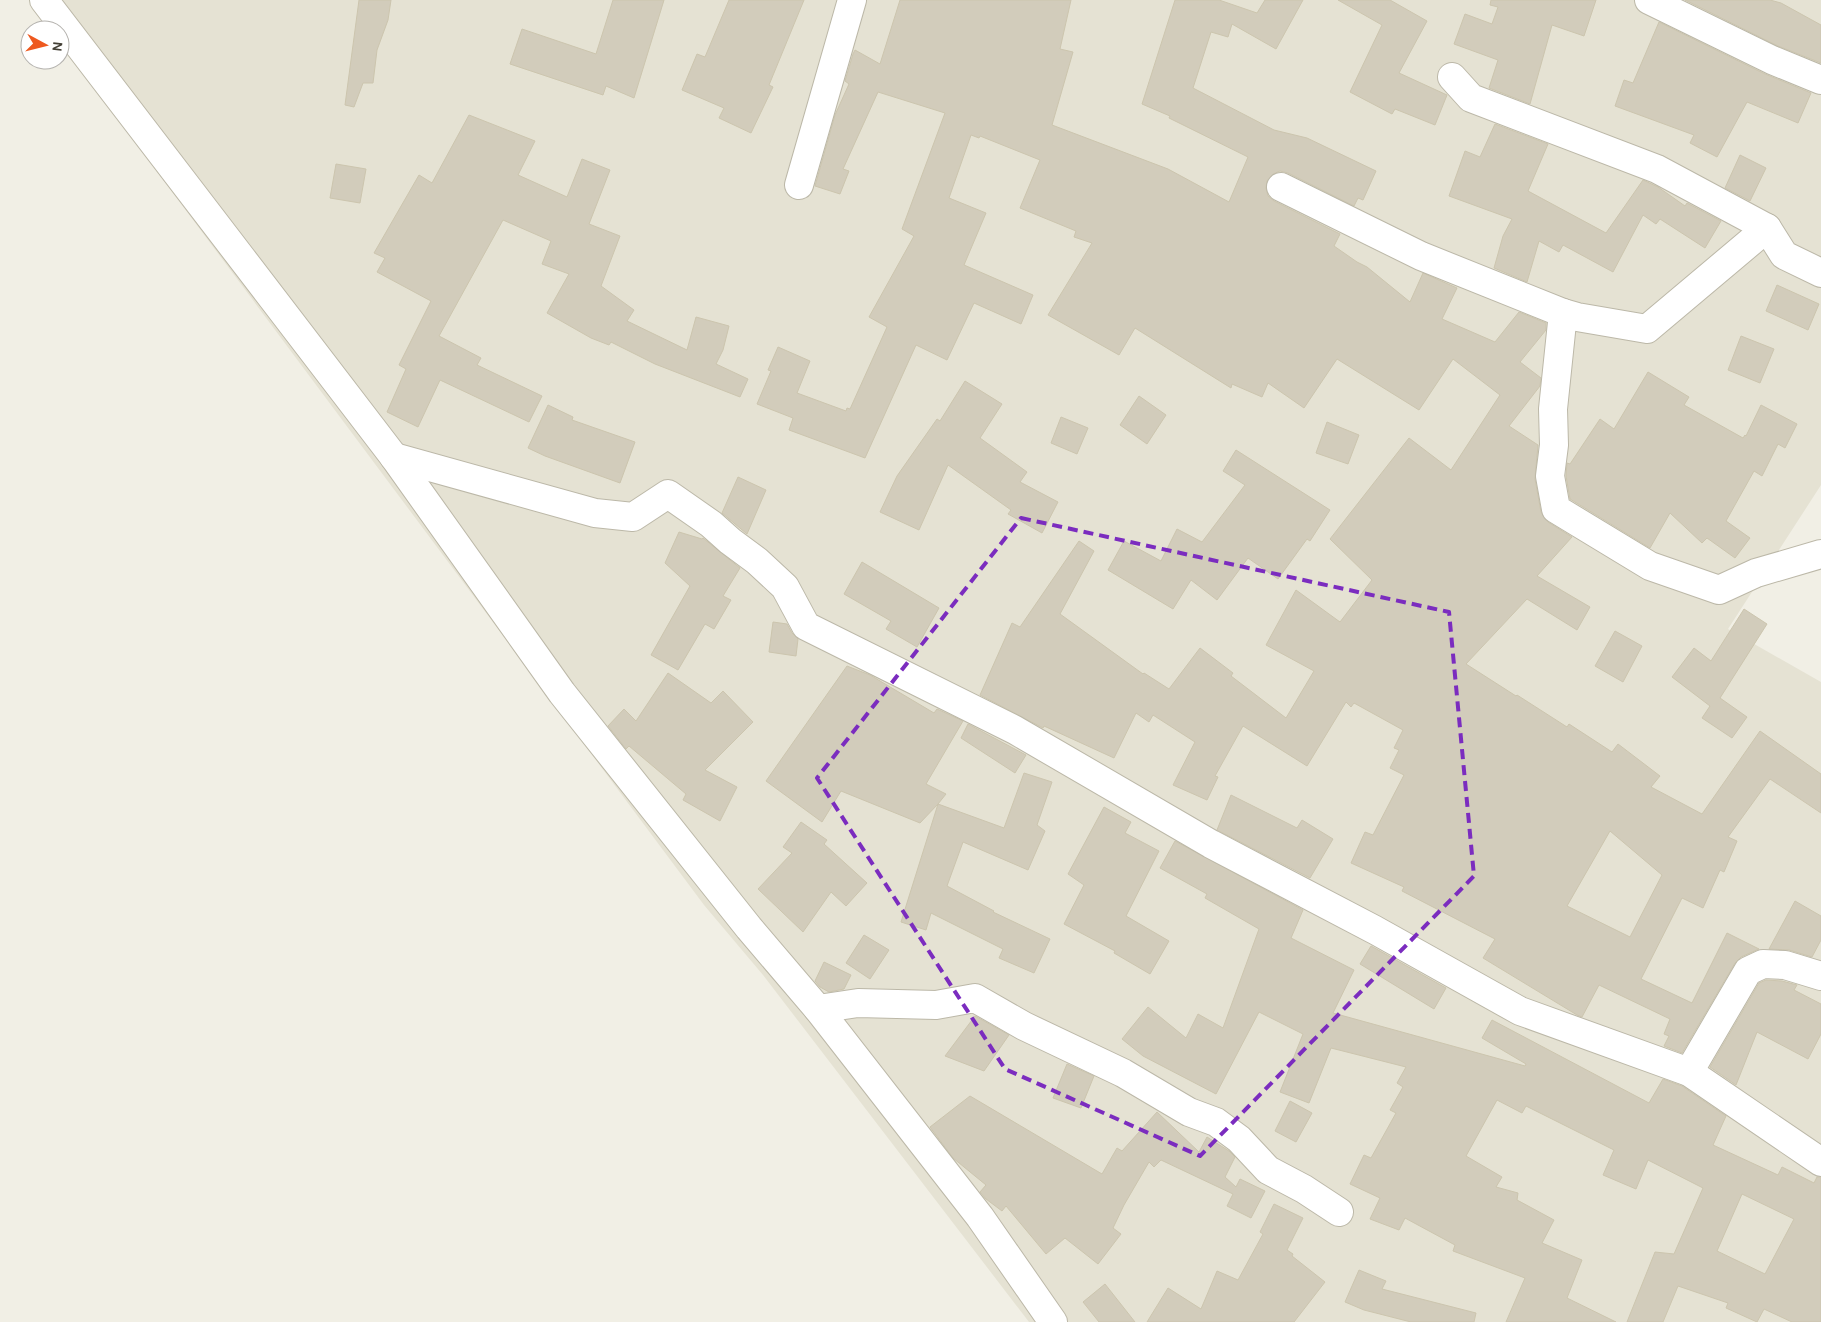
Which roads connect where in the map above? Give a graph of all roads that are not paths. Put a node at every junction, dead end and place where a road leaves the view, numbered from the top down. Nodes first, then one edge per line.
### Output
1 (44, 0) edge
2 (852, 0) edge
3 (1649, 0) edge
4 (1452, 77) dead end
5 (1821, 80) edge
6 (798, 185) dead end
7 (1281, 187) dead end
8 (1767, 228) junction
9 (1821, 273) edge
10 (1563, 313) junction
11 (394, 457) junction
12 (1821, 554) edge
13 (1821, 976) edge
14 (818, 1009) junction
15 (1689, 1072) junction
16 (1821, 1162) edge
17 (1340, 1212) dead end
18 (1054, 1322) edge

1 - 11 street
2 - 6 street
3 - 5 street
4 - 8 street
7 - 10 street
8 - 9 street
8 - 10 street
10 - 12 street
11 - 14 street
11 - 15 street
13 - 15 street
14 - 17 street
14 - 18 street
15 - 16 street

